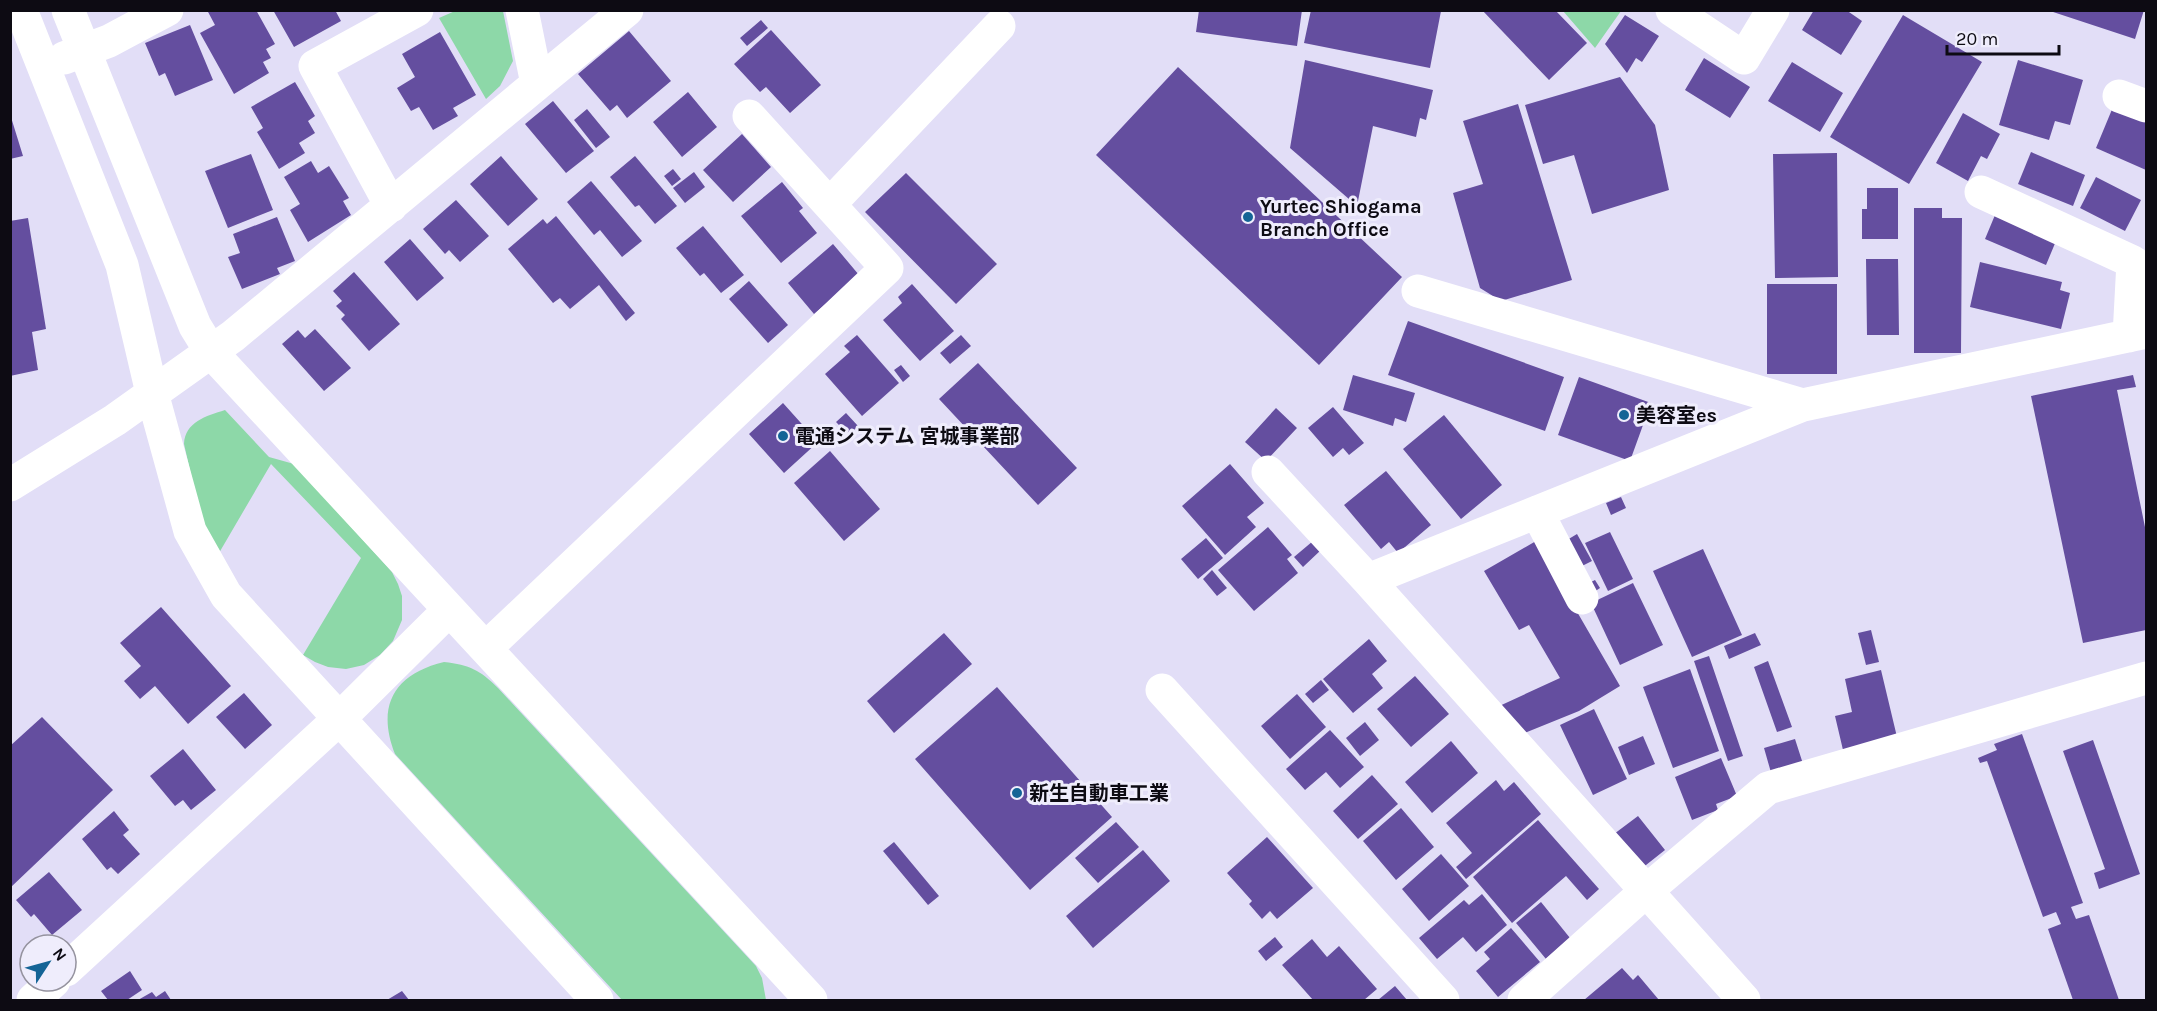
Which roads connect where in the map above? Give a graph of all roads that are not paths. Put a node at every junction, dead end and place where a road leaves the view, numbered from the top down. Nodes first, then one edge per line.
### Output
1 (21, 10) edge
2 (68, 10) edge
3 (167, 10) edge
4 (417, 10) edge
5 (522, 10) edge
6 (627, 10) edge
7 (1672, 10) edge
8 (1773, 10) edge
9 (999, 26) dead end
10 (84, 50) junction
11 (43, 66) junction
12 (537, 84) junction
13 (749, 117) dead end
14 (1981, 192) dead end
15 (830, 204) junction
16 (391, 206) junction
17 (1418, 291) dead end
18 (2138, 334) edge
19 (211, 352) junction
20 (152, 393) junction
21 (1803, 405) junction
22 (1268, 472) dead end
23 (10, 485) edge
24 (1537, 512) junction
25 (1368, 580) junction
26 (1582, 598) dead end
27 (449, 609) junction
28 (486, 648) junction
29 (2146, 678) edge
30 (1162, 690) dead end
31 (339, 719) junction
32 (1645, 892) junction
33 (78, 959) edge
34 (597, 1000) edge
35 (811, 1000) edge
36 (1443, 1000) edge
37 (1524, 1000) edge
38 (1744, 1000) edge

1 - 11 street
2 - 10 street
3 - 10 street
4 - 16 street
5 - 12 street
6 - 12 street
7 - 8 street
9 - 15 street
10 - 11 street
10 - 19 street
11 - 20 street
12 - 16 street
13 - 15 street
14 - 18 street
15 - 28 street
16 - 19 street
17 - 21 street
18 - 21 street
19 - 20 street
19 - 27 street
20 - 23 street
20 - 31 street
21 - 24 street
22 - 25 street
24 - 25 street
24 - 26 street
25 - 32 street
27 - 28 street
27 - 31 street
28 - 35 street
29 - 32 street
30 - 36 street
31 - 33 street
31 - 34 street
32 - 37 street
32 - 38 street

